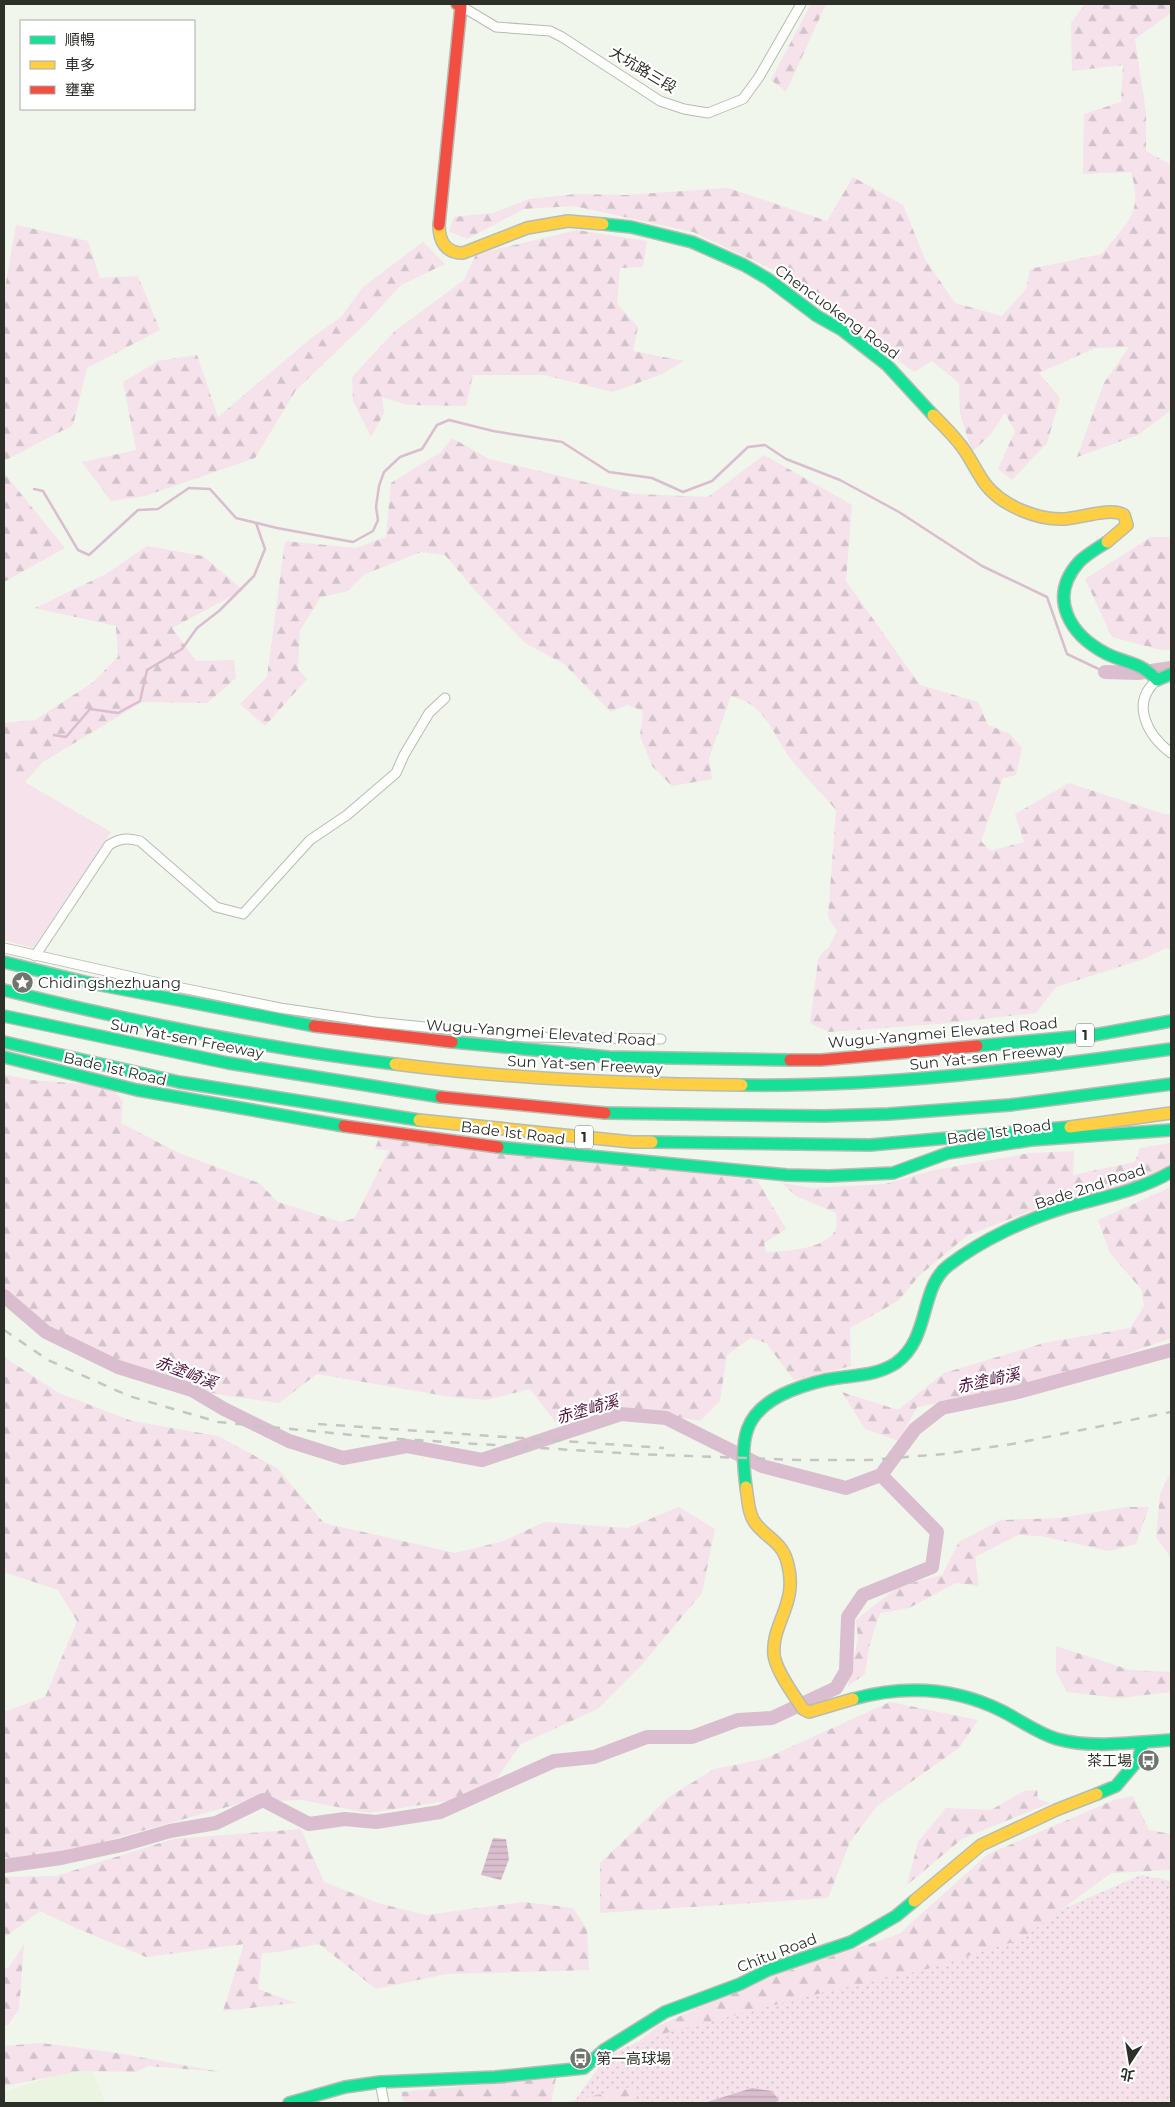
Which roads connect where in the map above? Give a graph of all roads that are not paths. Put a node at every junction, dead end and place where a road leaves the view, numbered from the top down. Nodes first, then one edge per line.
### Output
1 (801, 4) edge
2 (459, 5) edge
3 (1171, 674) edge
4 (1156, 679) junction
5 (445, 698) dead end
6 (1171, 752) edge
7 (4, 948) edge
8 (35, 956) junction
9 (4, 962) edge
10 (4, 990) edge
11 (4, 1016) edge
12 (1171, 1022) edge
13 (661, 1039) dead end
14 (4, 1042) edge
15 (1171, 1049) edge
16 (4, 1057) edge
17 (1171, 1084) edge
18 (1171, 1113) edge
19 (1171, 1130) edge
20 (1171, 1172) edge
21 (1171, 1740) edge
22 (1143, 1742) junction
23 (380, 2082) junction
24 (289, 2103) edge
25 (384, 2103) edge

1 - 2 street, 大坑路三段
2 - 4 main road, Chencuokeng Road
3 - 4 main road
4 - 6 street
5 - 8 street
7 - 8 street
8 - 13 street
9 - 12 main road, Wugu-Yangmei Elevated Road / 1
10 - 15 main road, Sun Yat-sen Freeway / 1
11 - 17 main road, Sun Yat-sen Freeway / 1
14 - 18 main road, 1
16 - 19 main road, Bade 1st Road
20 - 22 main road, Bade 2nd Road
21 - 22 main road
22 - 23 main road, Chitu Road
23 - 24 main road, Chitu Road
23 - 25 street

